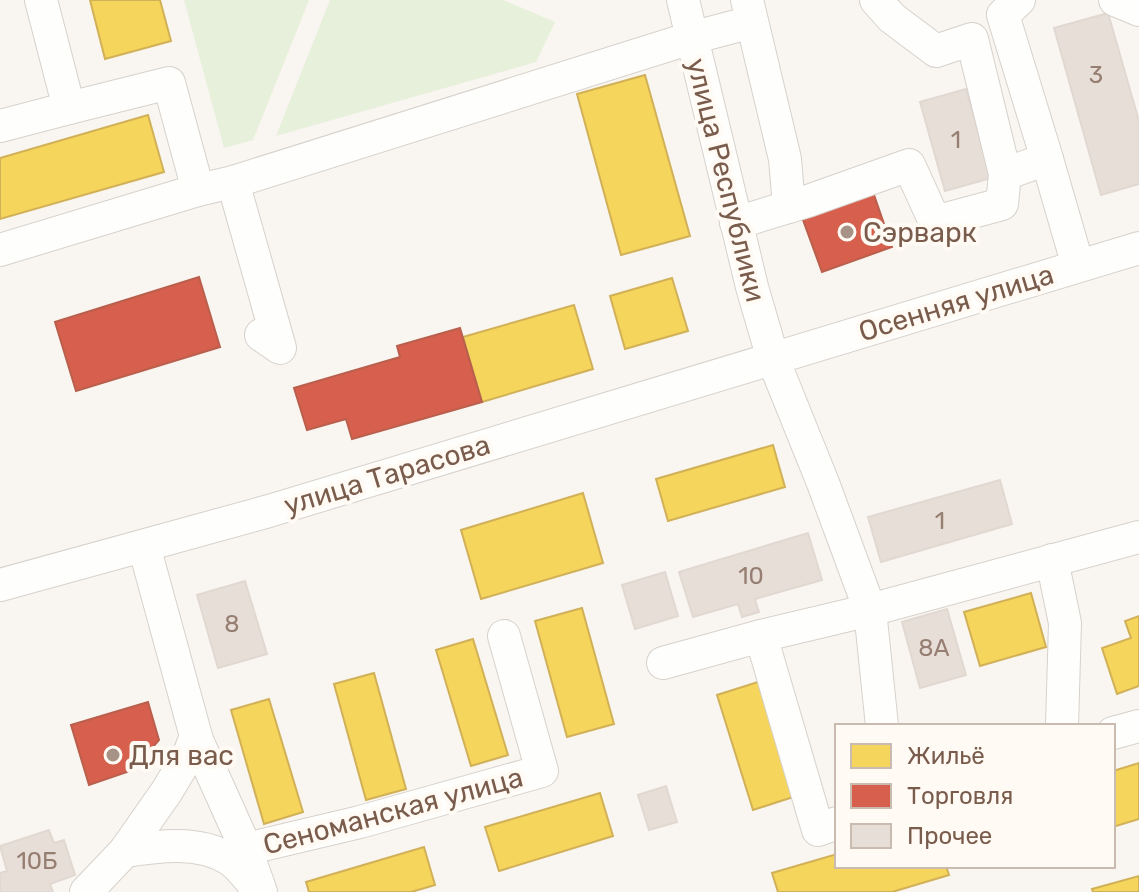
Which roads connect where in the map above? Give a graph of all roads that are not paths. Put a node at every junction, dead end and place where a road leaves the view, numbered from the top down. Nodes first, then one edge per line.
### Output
1 (41, 0) edge
2 (683, 0) edge
3 (876, 0) edge
4 (1115, 0) edge
5 (1011, 8) edge
6 (1139, 10) edge
7 (750, 11) edge
8 (691, 38) junction
9 (972, 39) junction
10 (69, 108) junction
11 (1, 121) edge
12 (1047, 159) junction
13 (1005, 174) junction
14 (233, 182) junction
15 (198, 190) junction
16 (789, 207) junction
17 (736, 223) junction
18 (1139, 248) edge
19 (0, 250) edge
20 (1078, 266) junction
21 (261, 335) dead end
22 (773, 359) junction
23 (1139, 537) edge
24 (144, 546) junction
25 (1052, 560) junction
26 (0, 585) edge
27 (870, 610) junction
28 (504, 636) dead end
29 (761, 636) junction
30 (663, 663) dead end
31 (882, 724) edge
32 (1062, 724) edge
33 (1139, 726) edge
34 (1115, 732) edge
35 (196, 736) junction
36 (835, 824) edge
37 (246, 849) junction
38 (125, 851) junction
39 (86, 892) edge
40 (261, 892) edge

1 - 10 street
2 - 8 street, улица Республики
3 - 9 street
4 - 6 street
5 - 9 street
5 - 12 street
7 - 8 street
7 - 16 street
8 - 14 street
8 - 17 street, улица Республики
9 - 13 street
10 - 11 street
10 - 15 street
12 - 13 street
12 - 20 street
13 - 16 street
14 - 15 street
14 - 21 street
15 - 19 street
16 - 17 street
17 - 22 street, улица Республики
18 - 20 street, Осенняя улица
20 - 22 street, Осенняя улица
22 - 24 street, улица Тарасова
22 - 27 street, улица Республики
23 - 25 street
24 - 26 street, улица Тарасова
24 - 35 street
25 - 27 street
25 - 32 street
27 - 29 street
27 - 31 street, улица Республики
28 - 37 street, Сеноманская улица
29 - 30 street
29 - 36 street
33 - 34 street
35 - 37 street
35 - 38 street
37 - 40 street
38 - 39 street
38 - 40 street

